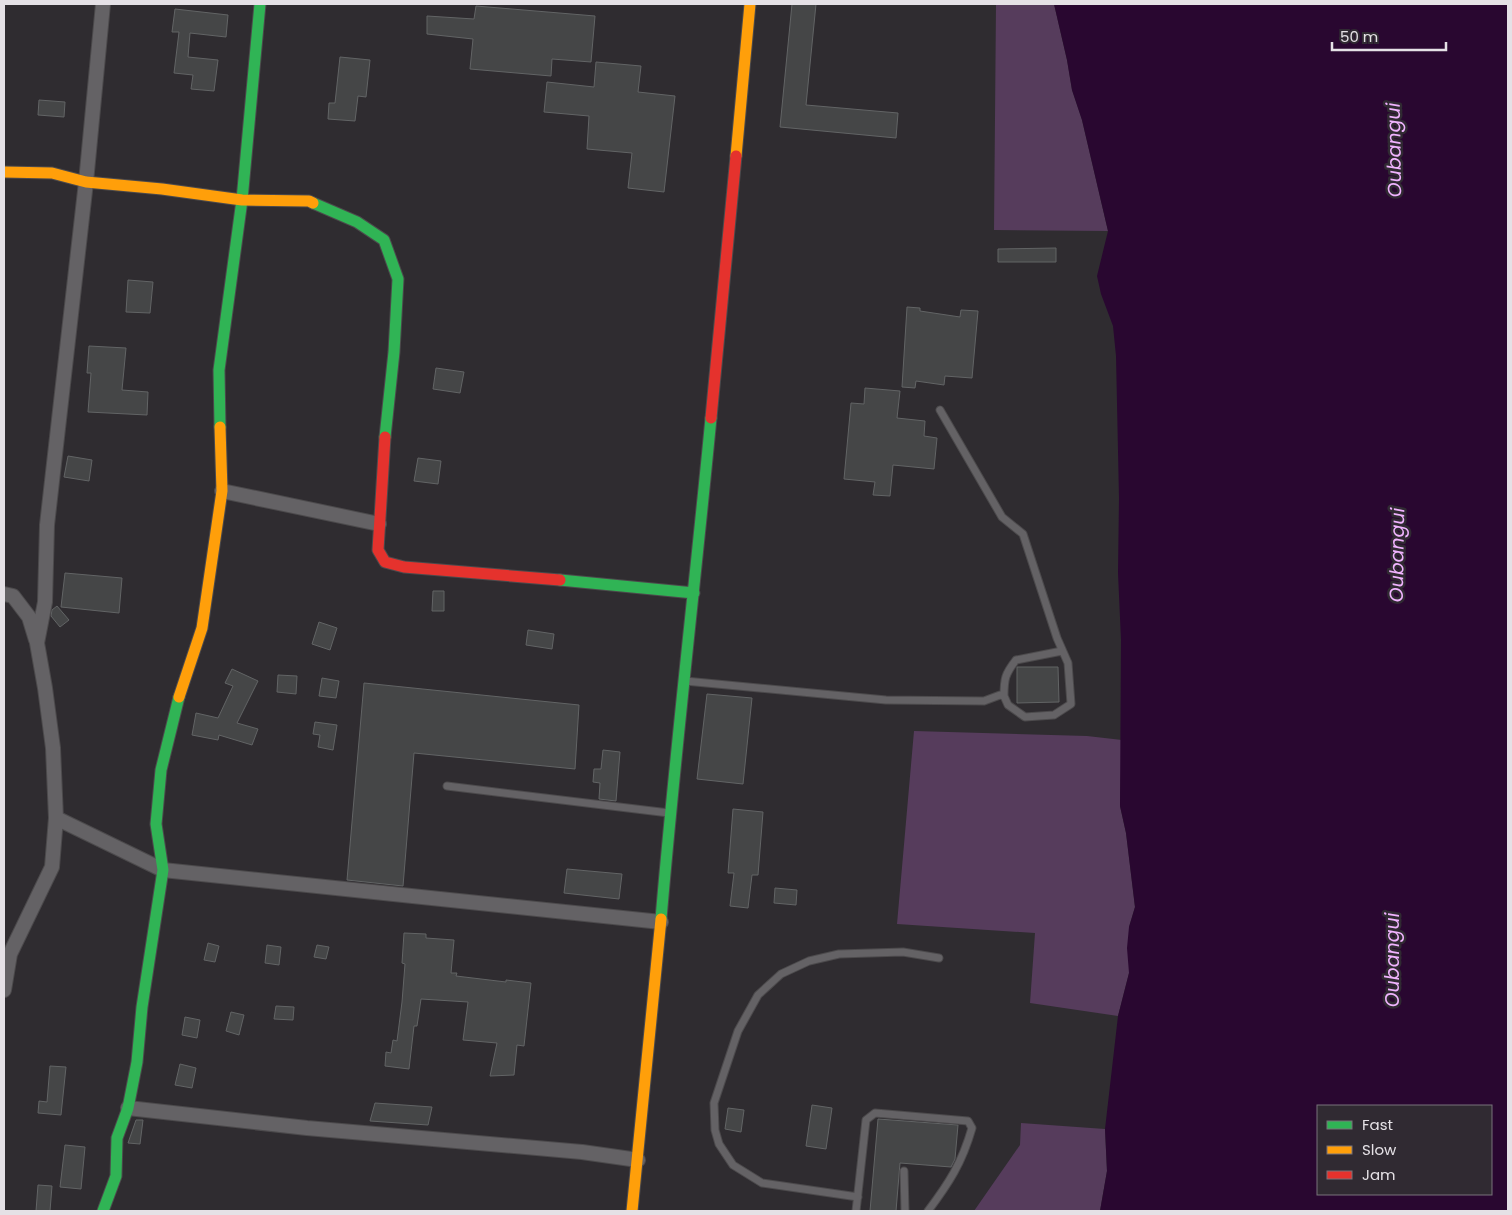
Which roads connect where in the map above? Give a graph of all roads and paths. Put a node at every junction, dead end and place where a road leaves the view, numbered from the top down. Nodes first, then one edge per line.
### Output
1 (102, 4) edge
2 (260, 4) edge
3 (750, 4) edge
4 (4, 172) edge
5 (86, 182) junction
6 (242, 200) junction
7 (940, 410) dead end
8 (222, 492) junction
9 (379, 524) junction
10 (694, 592) junction
11 (4, 594) edge
12 (37, 643) junction
13 (1062, 651) junction
14 (685, 681) junction
15 (1004, 696) junction
16 (447, 786) dead end
17 (670, 813) junction
18 (56, 818) junction
19 (163, 870) junction
20 (661, 922) junction
21 (939, 958) dead end
22 (4, 990) edge
23 (128, 1108) junction
24 (638, 1160) junction
25 (904, 1171) dead end
26 (858, 1197) junction
27 (103, 1211) edge
28 (632, 1211) edge
29 (856, 1211) edge
30 (905, 1211) edge
31 (928, 1211) edge

1 - 5 street
2 - 6 street
3 - 10 street
4 - 5 street
5 - 6 street
5 - 12 street
6 - 8 street
6 - 9 street
7 - 13 lane
8 - 9 street
8 - 19 street
9 - 10 street
10 - 14 street
11 - 12 street
12 - 18 street
13 - 15 lane
13 - 15 lane
14 - 15 lane
14 - 17 street
16 - 17 lane
17 - 20 street
18 - 19 street
18 - 22 street
19 - 20 street
19 - 23 street
20 - 24 street
21 - 26 lane
23 - 24 street
23 - 27 street
24 - 28 street
25 - 30 lane
26 - 29 lane
26 - 31 lane

